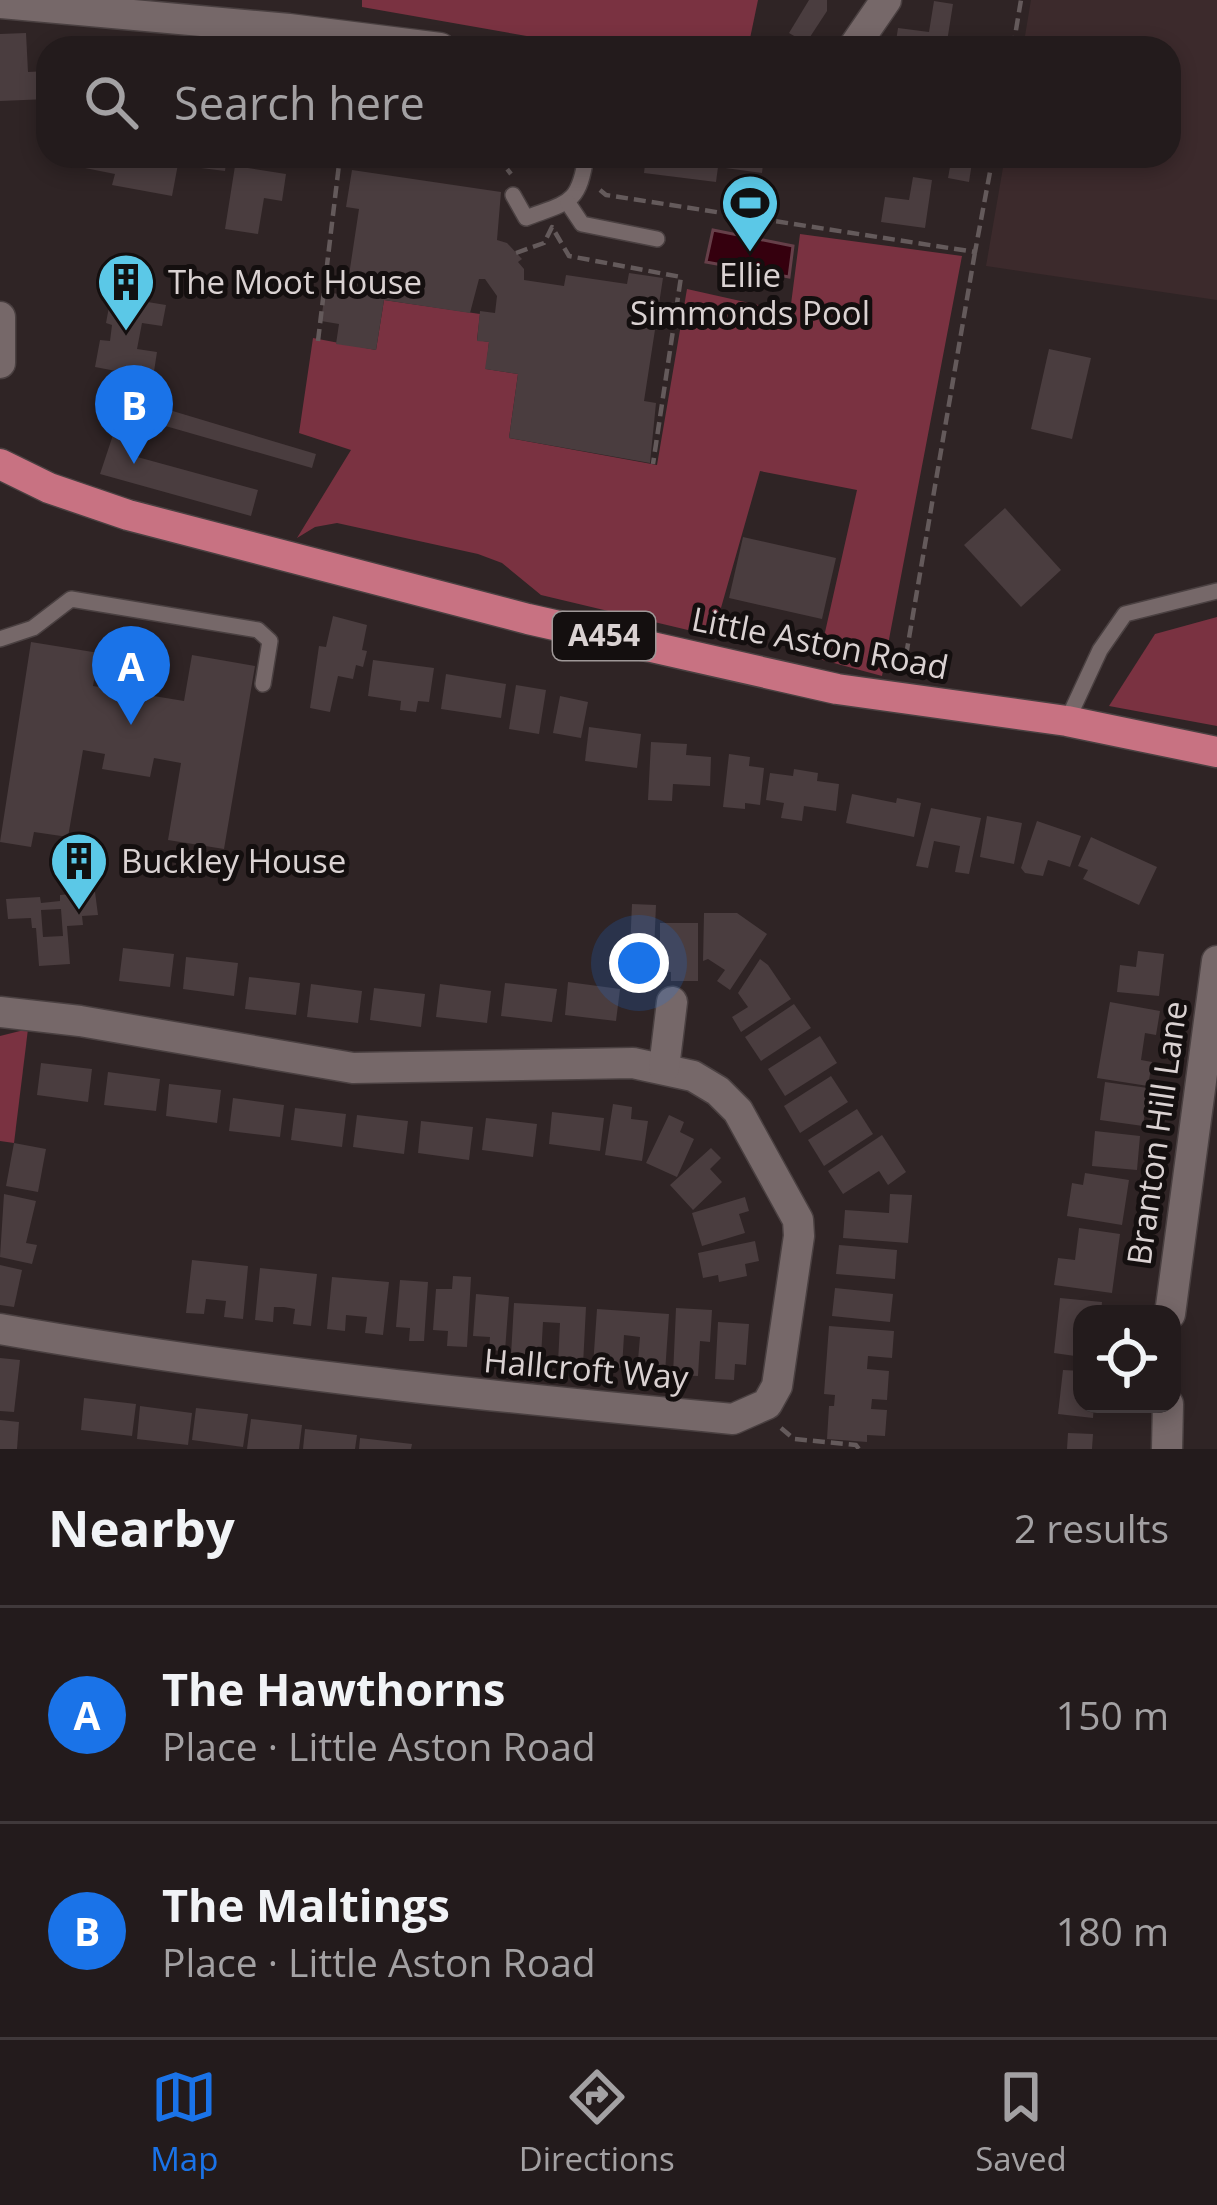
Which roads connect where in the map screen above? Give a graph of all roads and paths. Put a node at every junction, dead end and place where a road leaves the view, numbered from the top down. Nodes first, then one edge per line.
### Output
1 (886, 0) edge
2 (1022, 0) edge
3 (0, 3) edge
4 (223, 12) edge
5 (368, 36) edge
6 (861, 36) edge
7 (1015, 36) edge
8 (339, 168) edge
9 (585, 168) edge
10 (991, 168) edge
11 (584, 175) junction
12 (512, 195) dead end
13 (568, 203) junction
14 (657, 239) dead end
15 (516, 253) dead end
16 (975, 253) junction
17 (0, 317) edge
18 (318, 341) dead end
19 (0, 363) edge
20 (653, 464) dead end
21 (1, 471) edge
22 (1217, 591) edge
23 (0, 639) edge
24 (263, 683) dead end
25 (898, 698) junction
26 (1067, 721) junction
27 (1217, 752) edge
28 (1217, 961) edge
29 (672, 1001) dead end
30 (0, 1012) edge
31 (664, 1068) junction
32 (1171, 1305) edge
33 (0, 1329) edge
34 (758, 1409) junction
35 (1168, 1413) edge
36 (859, 1449) edge
37 (1167, 1449) edge

1 - 6 street
2 - 7 path
3 - 4 street
4 - 5 street
8 - 18 path
9 - 11 lane
10 - 16 path
11 - 13 lane
11 - 16 path
12 - 13 lane
13 - 14 lane
15 - 20 path
16 - 25 path
17 - 19 street
21 - 25 main road, Little Aston Road / A454
22 - 26 lane
23 - 24 lane
25 - 26 main road, Little Aston Road / A454
26 - 27 main road, Little Aston Road / A454
28 - 32 street, Branton Hill Lane
29 - 31 street
30 - 31 street
31 - 34 street
33 - 34 street, Hallcroft Way
34 - 36 path
35 - 37 street

